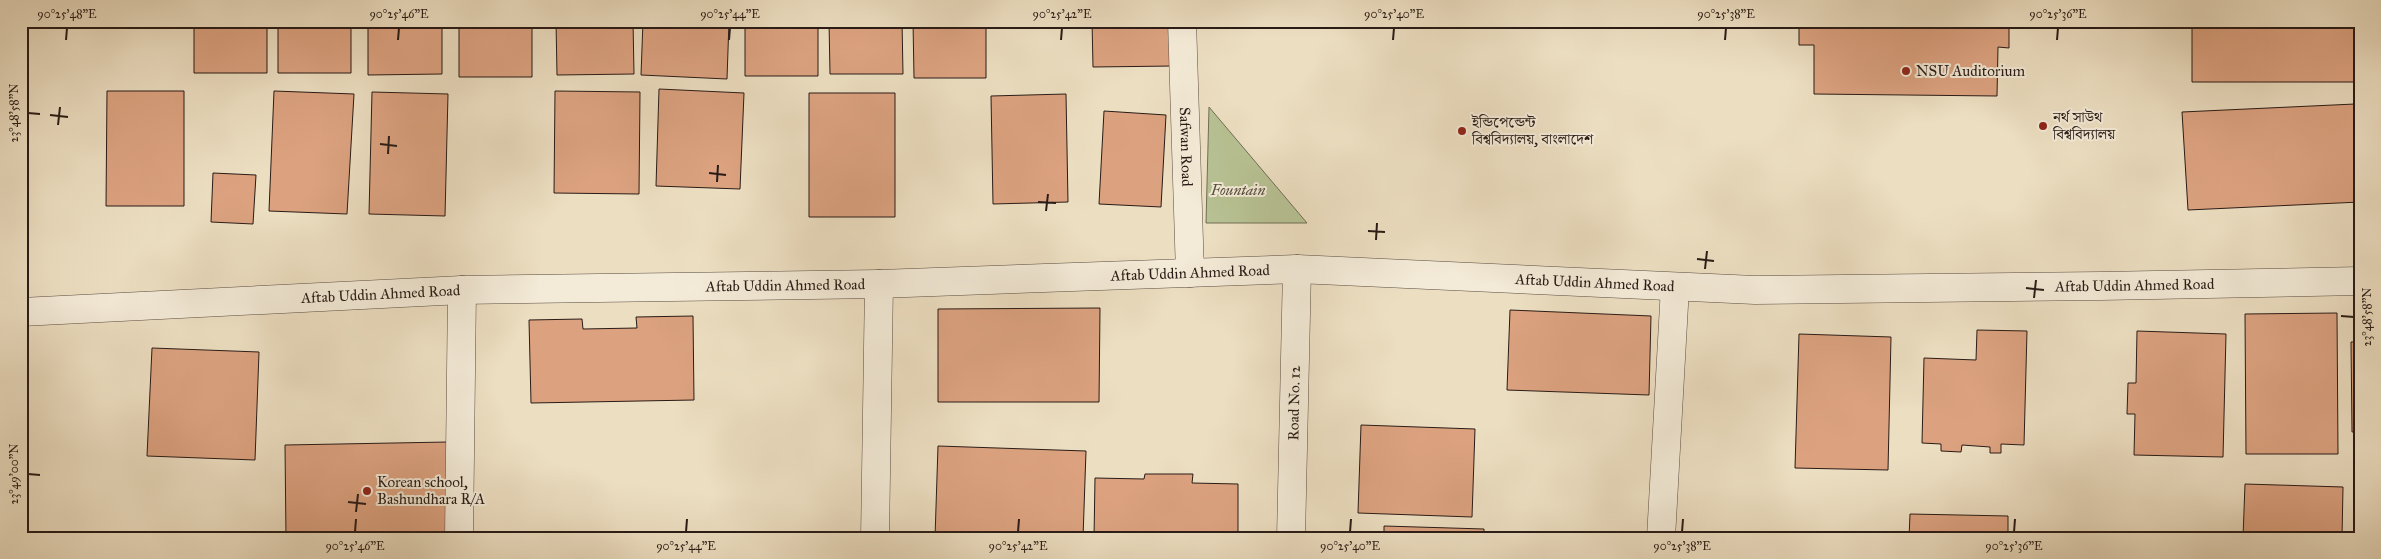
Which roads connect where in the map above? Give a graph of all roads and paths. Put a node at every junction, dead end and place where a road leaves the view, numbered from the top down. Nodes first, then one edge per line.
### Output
1 (1182, 21) edge
2 (1296, 269) junction
3 (1190, 273) junction
4 (2360, 280) edge
5 (879, 284) junction
6 (1676, 287) junction
7 (462, 290) junction
8 (21, 312) edge
9 (460, 538) edge
10 (874, 538) edge
11 (1290, 538) edge
12 (1661, 538) edge

1 - 3 street, Safwan Road
2 - 3 street, Aftab Uddin Ahmed Road
2 - 6 street, Aftab Uddin Ahmed Road
2 - 11 street, Road No. 12
3 - 5 street, Aftab Uddin Ahmed Road
4 - 6 street, Aftab Uddin Ahmed Road
5 - 7 street, Aftab Uddin Ahmed Road
5 - 10 street
6 - 12 street
7 - 8 street, Aftab Uddin Ahmed Road
7 - 9 street

